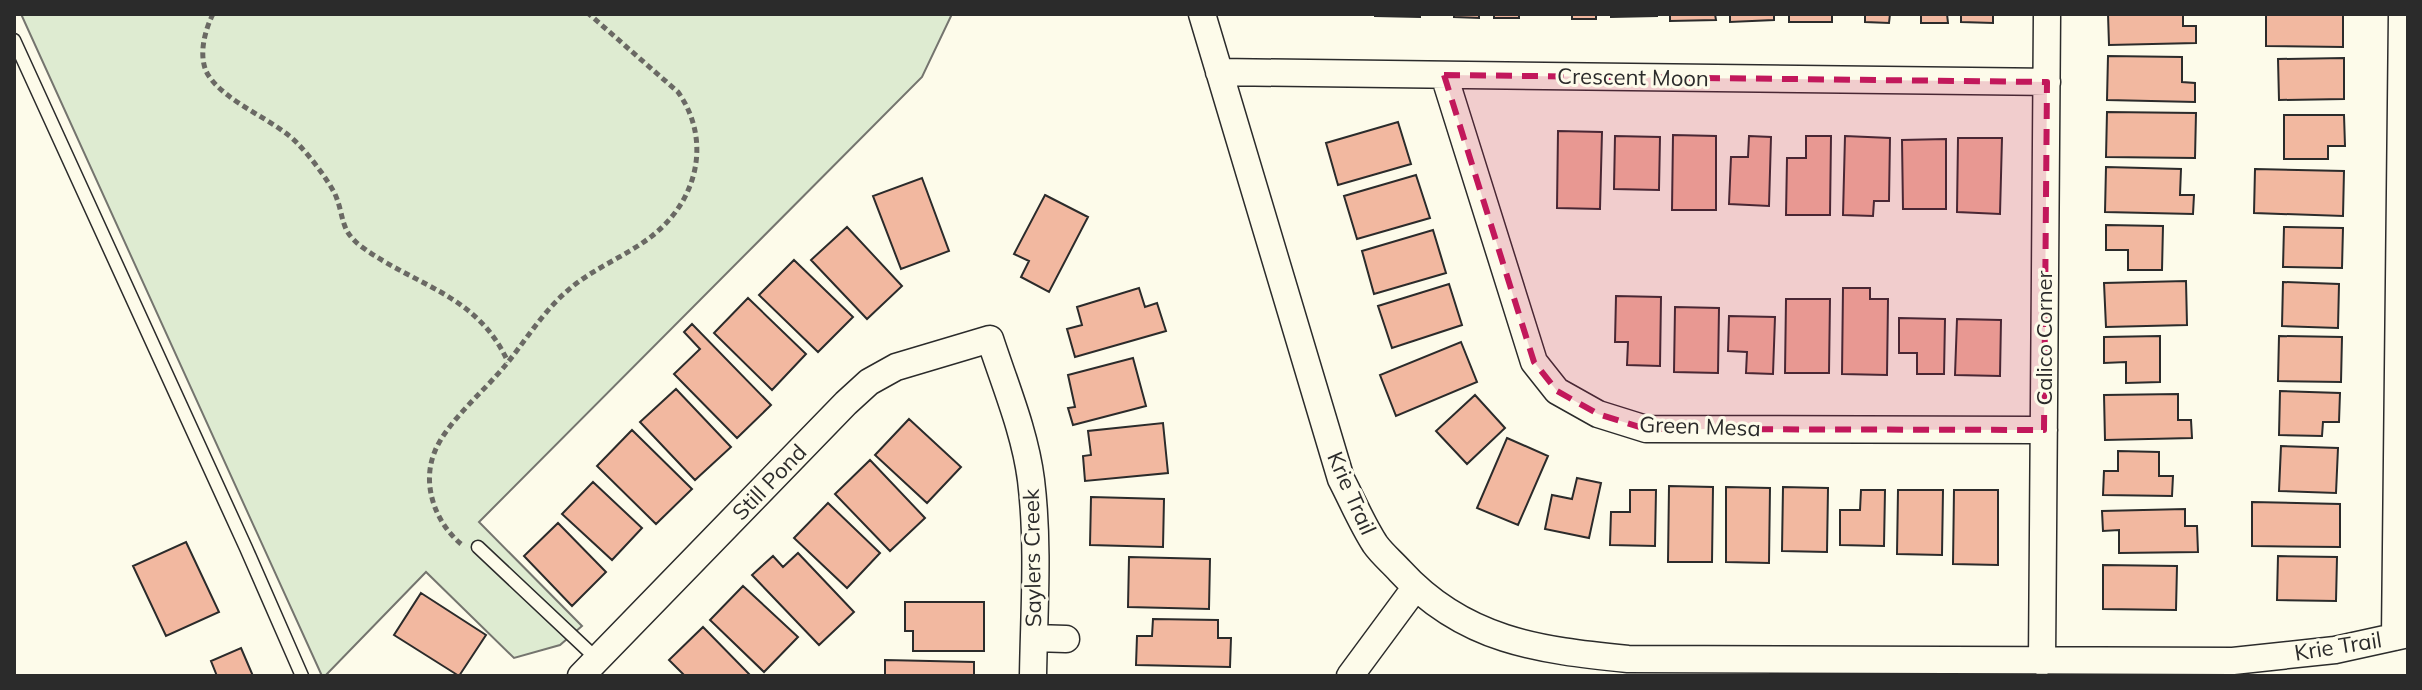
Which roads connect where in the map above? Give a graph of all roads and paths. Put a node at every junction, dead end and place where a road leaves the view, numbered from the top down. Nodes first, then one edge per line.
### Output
1 (213, 14) edge
2 (589, 14) edge
3 (1202, 14) edge
4 (2047, 14) edge
5 (2402, 14) edge
6 (14, 40) edge
7 (1219, 72) junction
8 (1444, 75) junction
9 (2047, 82) junction
10 (990, 339) joint
11 (508, 362) junction
12 (2044, 430) junction
13 (478, 547) joint
14 (1415, 588) junction
15 (2402, 636) edge
16 (1034, 638) junction
17 (1066, 639) dead end
18 (2042, 662) junction
19 (589, 668) edge
20 (302, 676) edge
21 (1033, 676) edge
22 (1350, 676) edge

1 - 11 path
2 - 11 path
3 - 7 street, Krie Trail
4 - 9 street, Calico Corner
5 - 15 street
6 - 20 lane
7 - 8 street, Crescent Moon
7 - 14 street, Krie Trail
8 - 9 street, Crescent Moon
8 - 12 street, Green Mesa
9 - 12 street, Calico Corner
10 - 16 street, Saylers Creek
10 - 19 street, Still Pond
11 - 13 path
12 - 18 street, Calico Corner
13 - 19 lane
14 - 18 street, Krie Trail
14 - 22 street
15 - 18 street, Krie Trail
16 - 17 street, Saylers Creek
16 - 21 street, Saylers Creek

